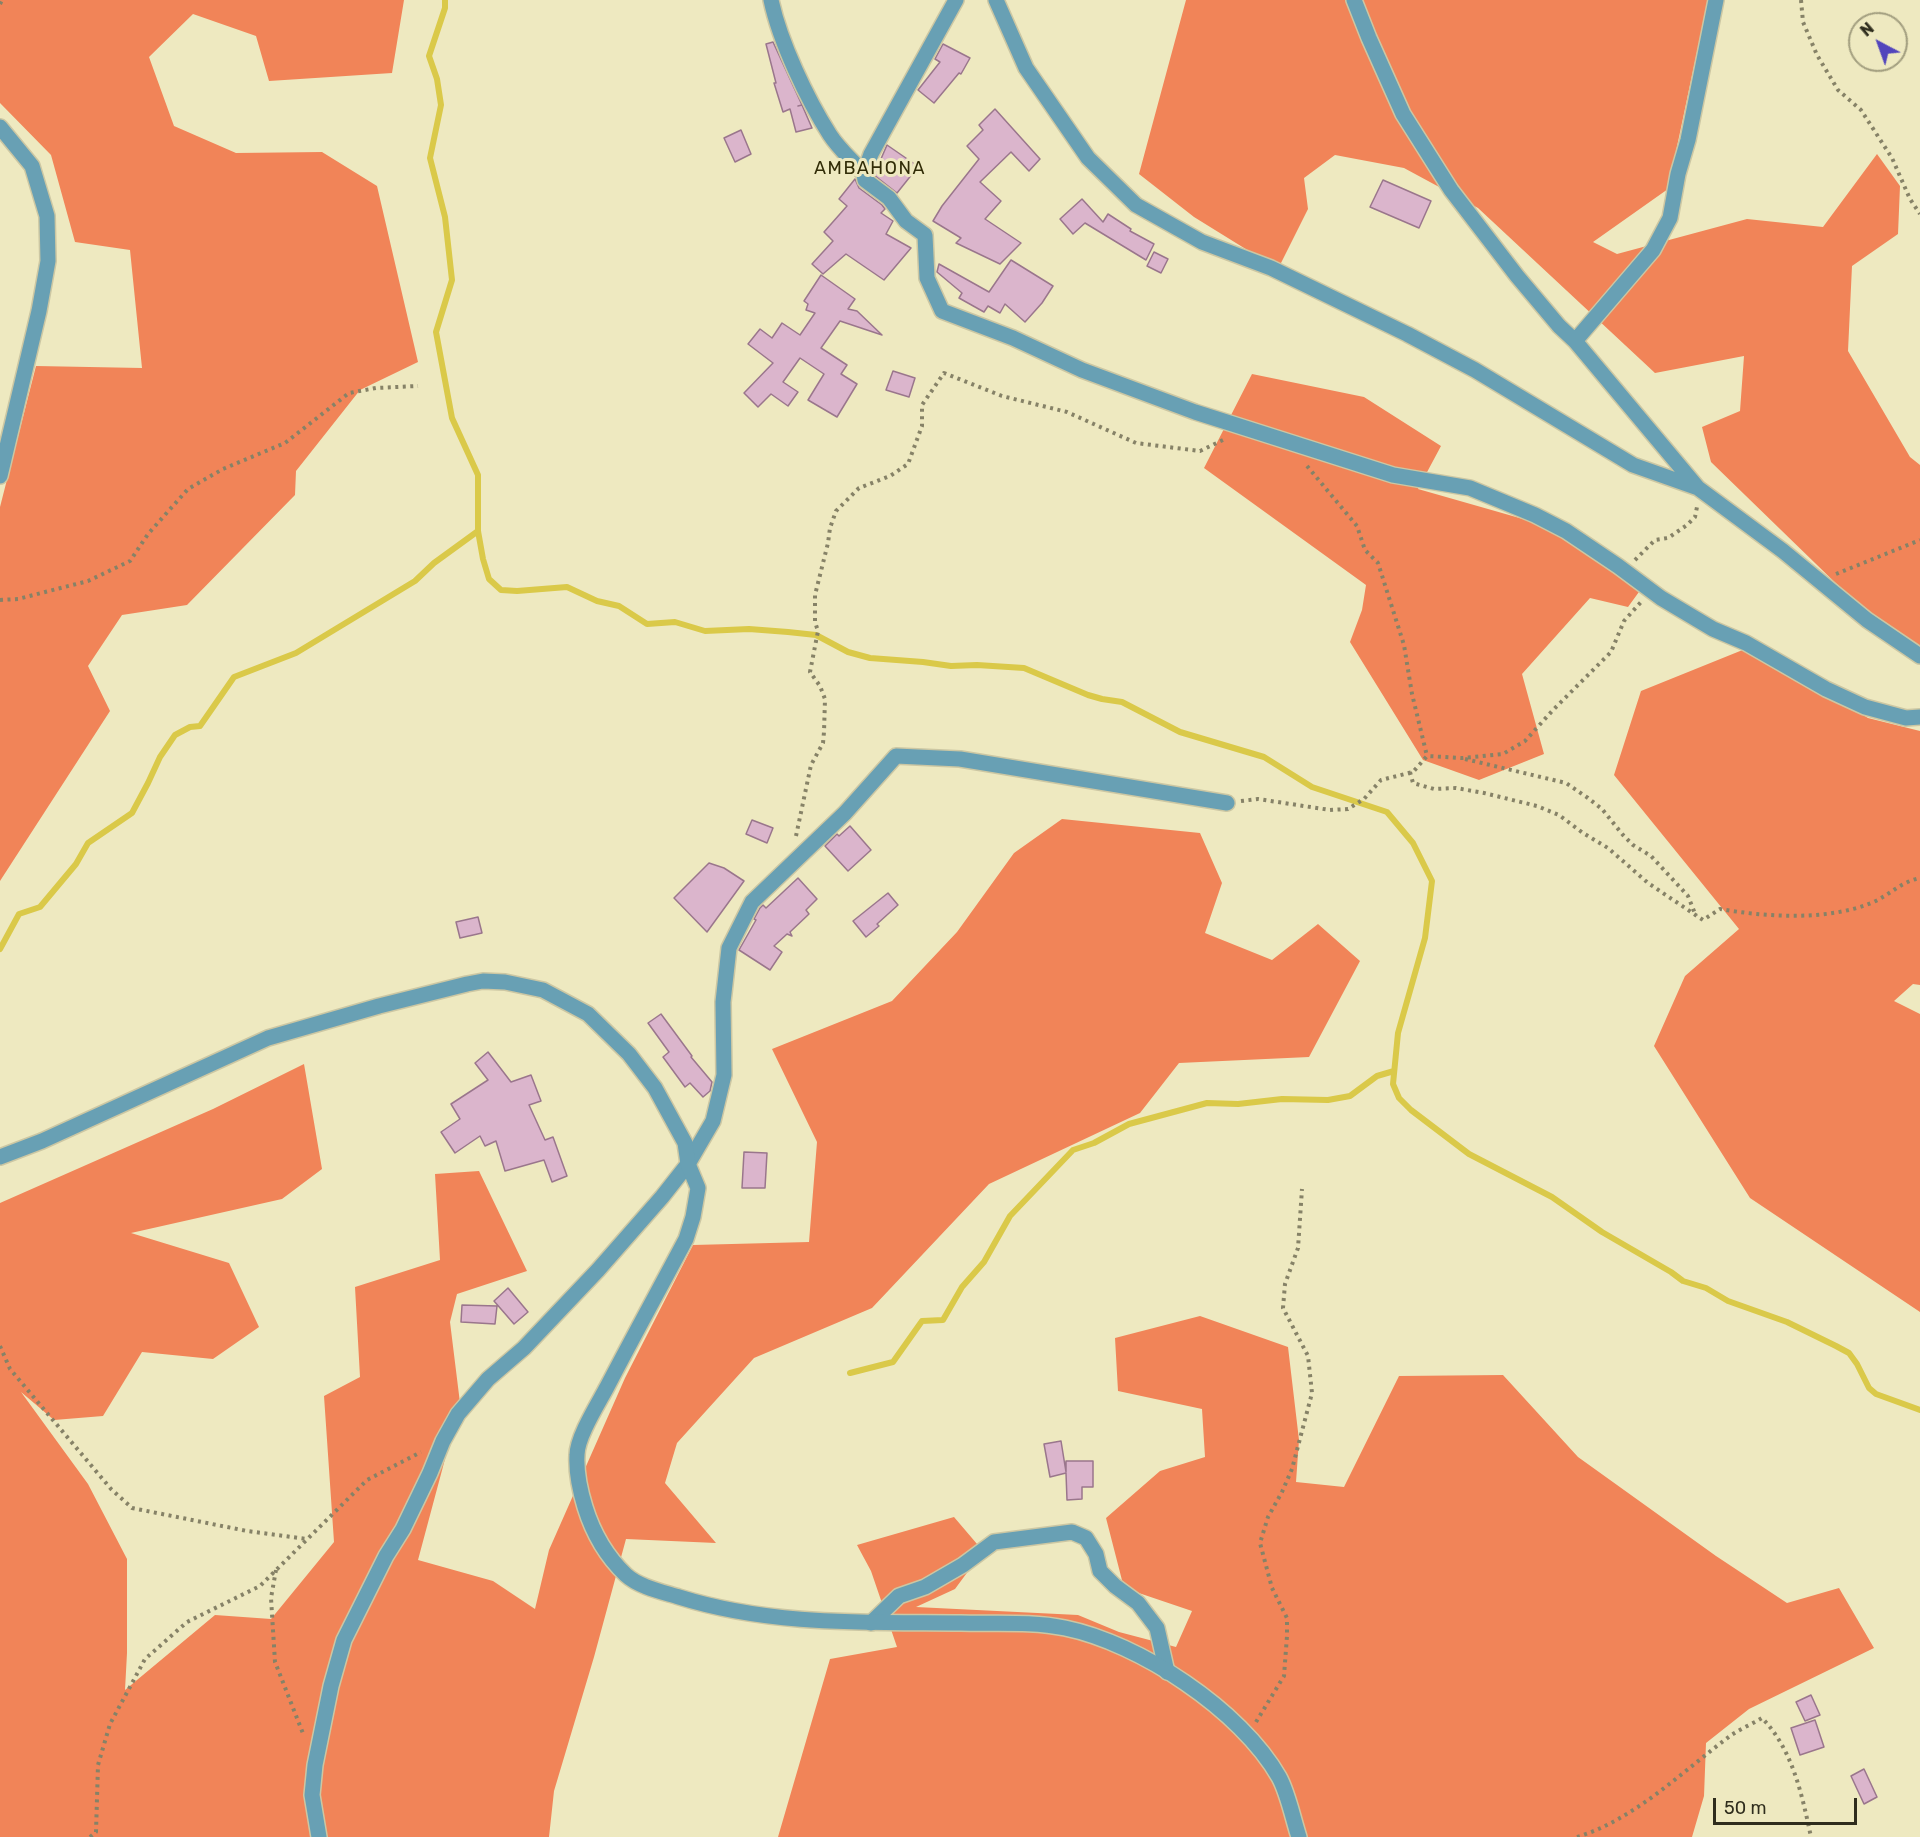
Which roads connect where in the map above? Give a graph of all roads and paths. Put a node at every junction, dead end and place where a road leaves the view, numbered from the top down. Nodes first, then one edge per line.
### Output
1 (771, 0) edge
2 (956, 0) edge
3 (996, 0) edge
4 (1354, 0) edge
5 (1716, 0) edge
6 (1801, 0) edge
7 (0, 127) edge
8 (864, 174) junction
9 (1920, 214) edge
10 (1575, 341) junction
11 (418, 386) dead end
12 (1247, 428) junction
13 (1306, 464) dead end
14 (0, 476) edge
15 (1698, 488) junction
16 (1920, 540) edge
17 (1625, 571) junction
18 (1818, 580) junction
19 (1649, 589) junction
20 (0, 600) edge
21 (1920, 656) edge
22 (1920, 717) edge
23 (1427, 756) junction
24 (1462, 758) junction
25 (1410, 772) junction
26 (1227, 803) joint
27 (800, 855) junction
28 (1920, 878) edge
29 (1696, 916) junction
30 (0, 1157) edge
31 (688, 1164) junction
32 (1302, 1189) dead end
33 (0, 1347) edge
34 (443, 1441) junction
35 (308, 1539) junction
36 (276, 1570) junction
37 (871, 1623) junction
38 (1167, 1672) junction
39 (1250, 1740) junction
40 (315, 1765) junction
41 (90, 1837) edge
42 (319, 1837) edge
43 (1299, 1837) edge
44 (1577, 1837) edge
45 (1811, 1837) edge

1 - 8 street
2 - 8 street
3 - 15 street
4 - 10 street
5 - 10 street
6 - 9 path
7 - 14 street
8 - 12 street
10 - 15 street
11 - 20 path
12 - 17 street
12 - 27 path
13 - 23 path
15 - 17 path
15 - 18 street
16 - 18 path
17 - 19 street
18 - 21 street
19 - 22 street
19 - 24 path
23 - 24 path
23 - 25 path
24 - 29 path
25 - 26 path
25 - 29 path
26 - 27 street
27 - 31 street
28 - 29 path
30 - 31 street
31 - 34 street
31 - 37 street
32 - 39 path
33 - 35 path
34 - 35 path
34 - 40 street
35 - 36 path
36 - 40 path
36 - 41 path
37 - 38 street
37 - 38 street
38 - 39 street
39 - 43 street
40 - 42 street
44 - 45 path

